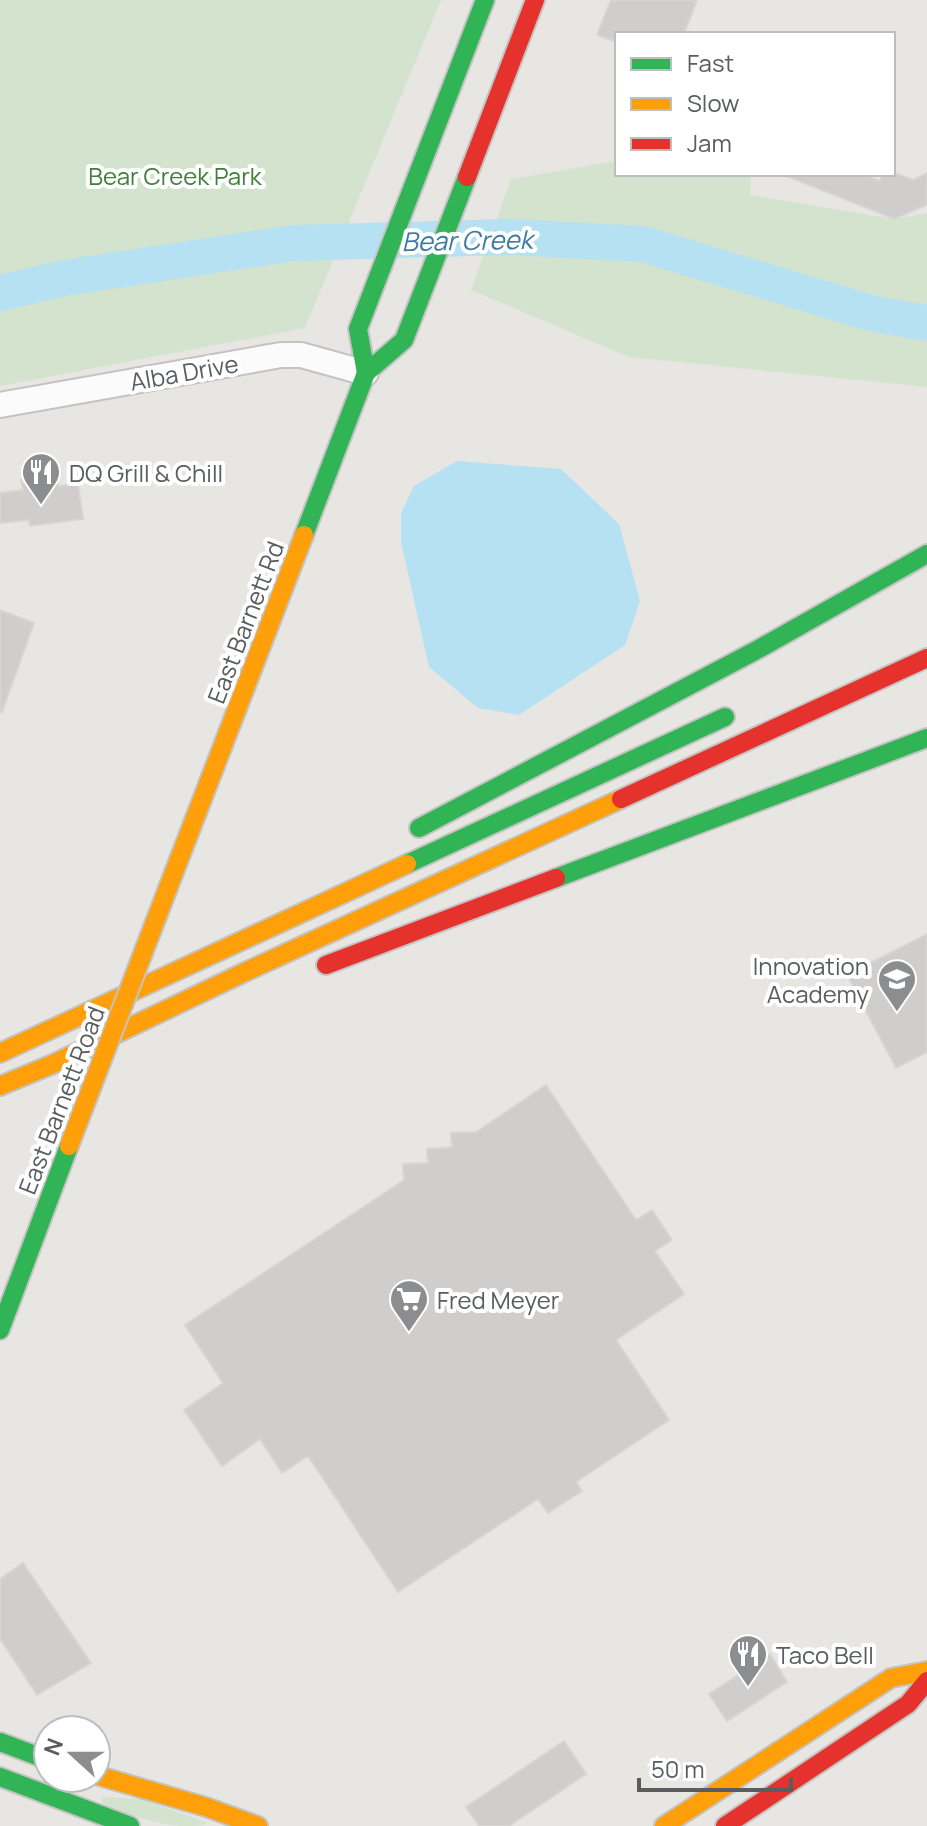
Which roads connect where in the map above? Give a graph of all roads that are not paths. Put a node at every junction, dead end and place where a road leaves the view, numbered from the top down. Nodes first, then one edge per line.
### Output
1 (485, 0) edge
2 (535, 0) edge
3 (366, 373) junction
4 (0, 405) edge
5 (927, 554) edge
6 (927, 658) edge
7 (740, 710) dead end
8 (927, 738) edge
9 (408, 834) dead end
10 (168, 888) joint
11 (241, 922) dead end
12 (316, 969) dead end
13 (201, 1013) dead end
14 (70, 1020) junction
15 (0, 1053) edge
16 (53, 1064) junction
17 (0, 1086) edge
18 (0, 1330) edge
19 (927, 1671) edge
20 (927, 1681) edge
21 (0, 1742) edge
22 (32, 1754) edge
23 (0, 1777) edge
24 (112, 1780) edge
25 (130, 1826) edge
26 (258, 1826) edge
27 (664, 1826) edge
28 (725, 1826) edge

1 - 3 main road
2 - 3 main road, East Barnett Rd
3 - 4 street, Alba Drive
3 - 10 main road, East Barnett Rd
5 - 9 main road
6 - 16 main road
7 - 14 main road
8 - 12 main road
10 - 18 main road, East Barnett Road, bridge
11 - 14 main road
13 - 16 main road
14 - 15 main road
16 - 17 main road
19 - 27 main road
20 - 28 main road
21 - 22 main road
23 - 25 main road
24 - 26 main road

